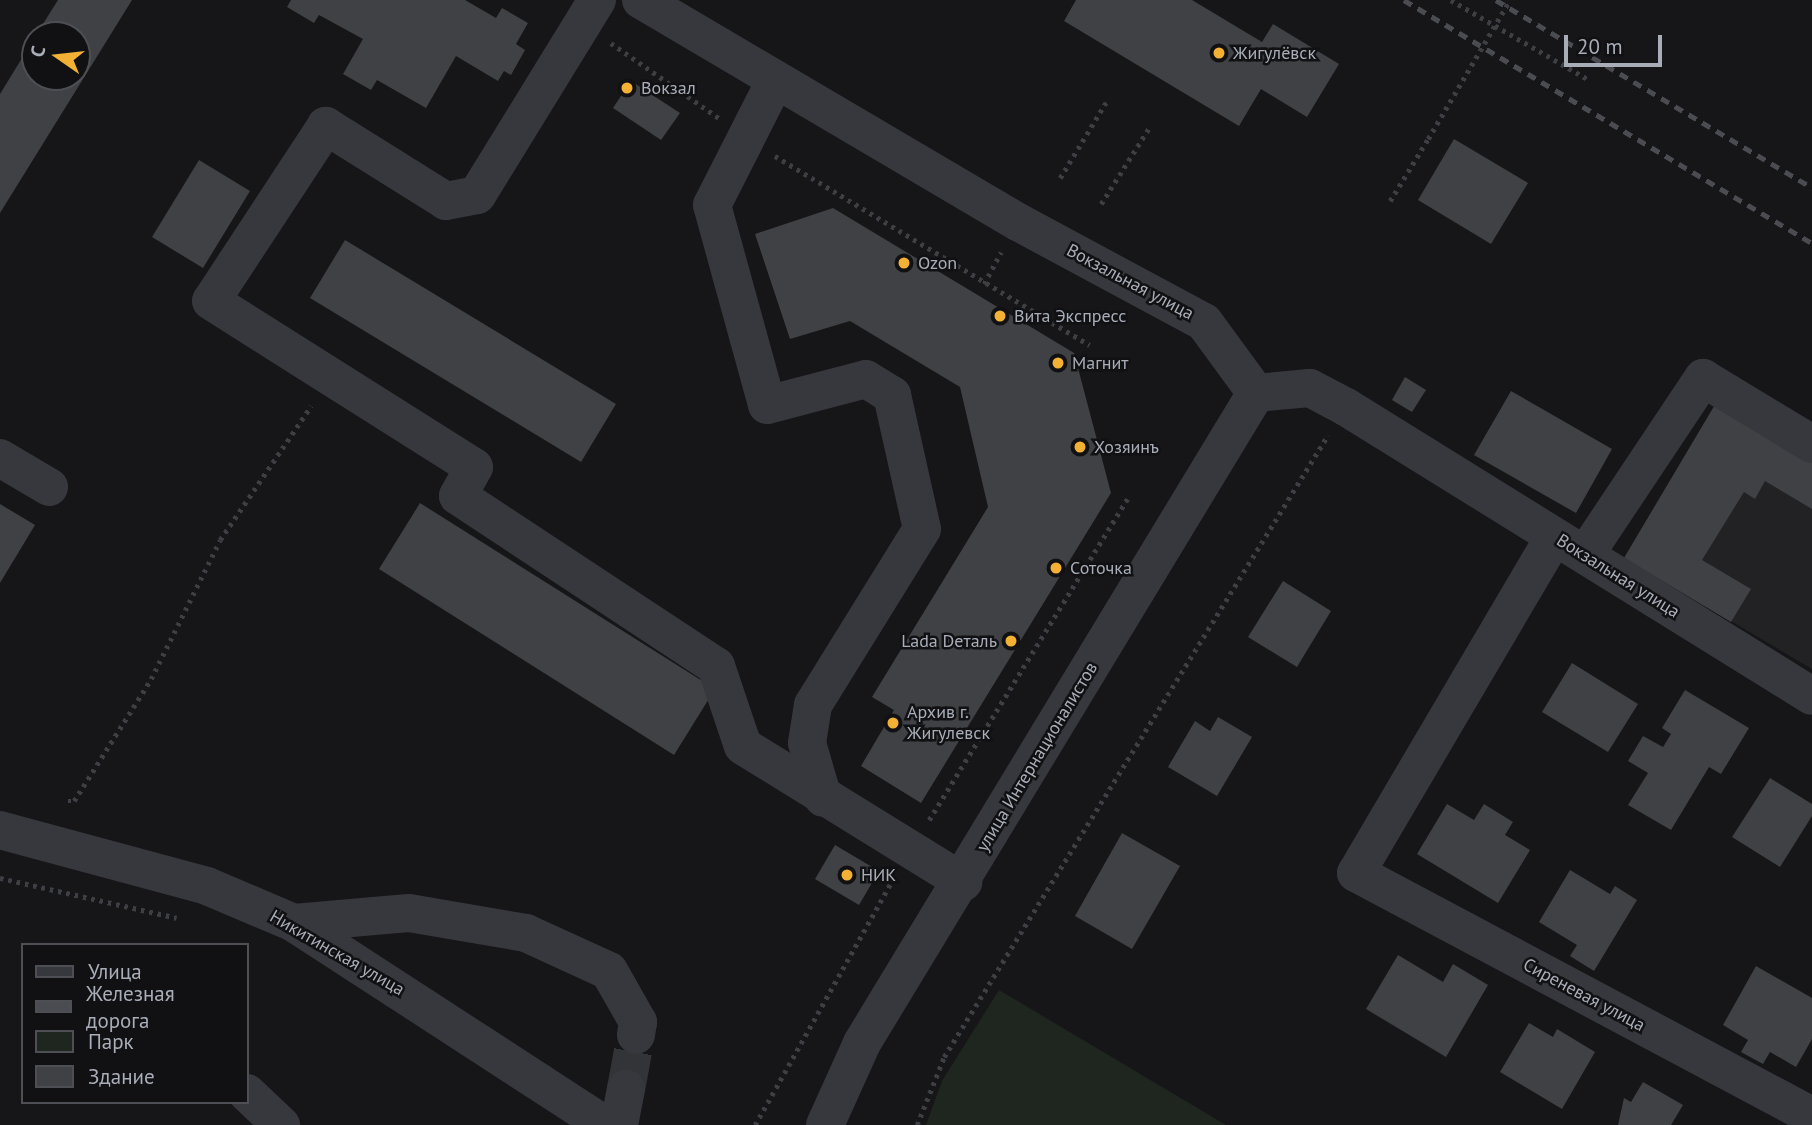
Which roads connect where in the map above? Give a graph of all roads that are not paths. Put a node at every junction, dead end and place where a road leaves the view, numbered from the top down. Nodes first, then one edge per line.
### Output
1 (641, 0) edge
2 (590, 11) edge
3 (775, 81) junction
4 (1256, 393) junction
5 (1812, 444) edge
6 (0, 458) edge
7 (49, 488) dead end
8 (1570, 546) junction
9 (1812, 696) edge
10 (823, 798) junction
11 (0, 830) edge
12 (963, 882) junction
13 (294, 923) junction
14 (636, 1035) tunnel mouth
15 (248, 1094) edge
16 (1812, 1115) edge
17 (281, 1125) edge
18 (605, 1125) edge
19 (825, 1125) edge

1 - 3 street, Вокзальная улица
2 - 10 street
3 - 4 street, Вокзальная улица
3 - 10 street
4 - 8 street, Вокзальная улица
4 - 12 street, улица Интернационалистов
5 - 8 street
6 - 7 street
8 - 9 street, Вокзальная улица
8 - 16 street, Сиреневая улица
10 - 12 street
11 - 13 street, Никитинская улица
12 - 19 street, улица Интернационалистов
13 - 14 street
13 - 18 street, Никитинская улица
15 - 17 street

